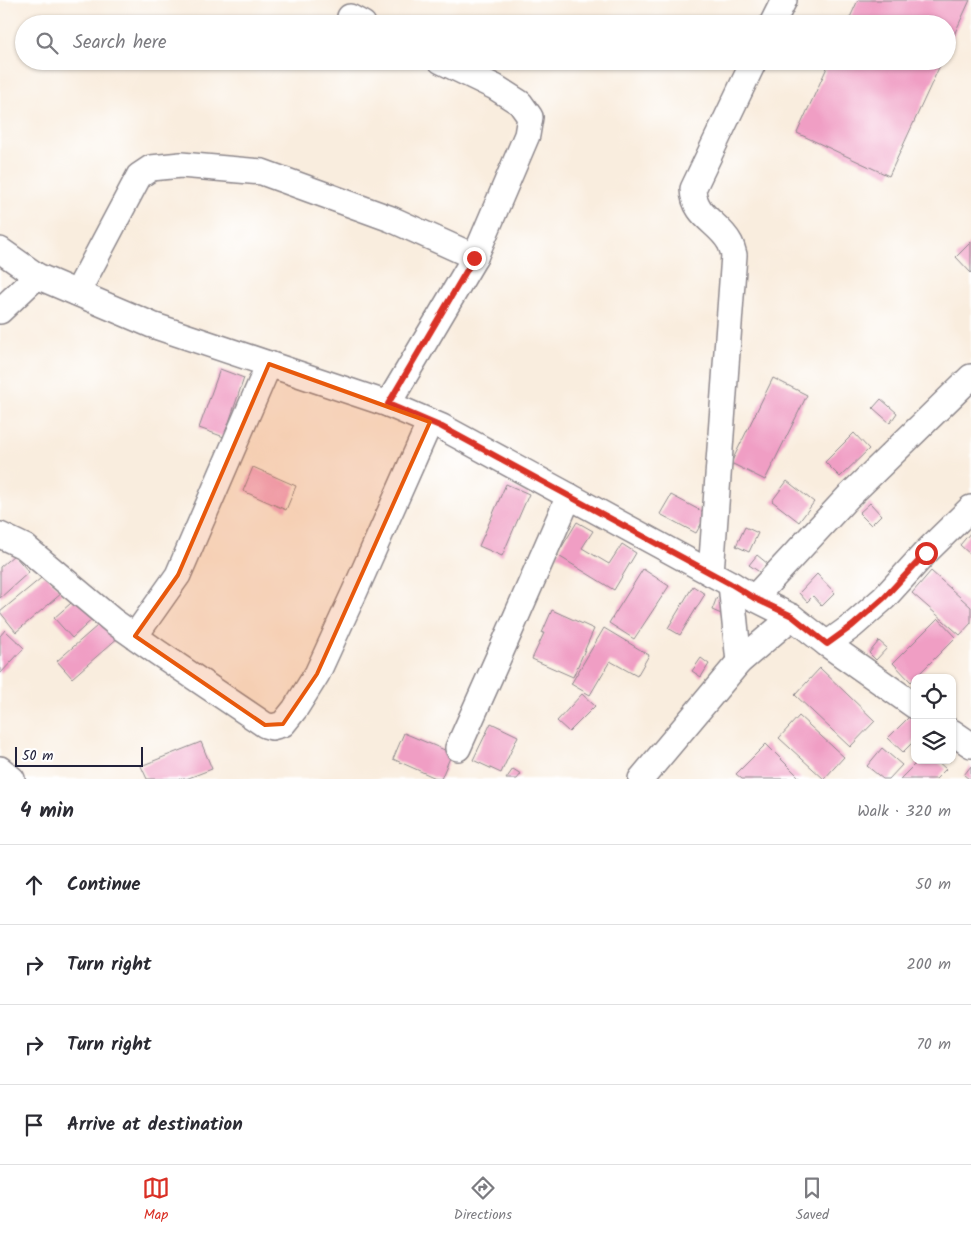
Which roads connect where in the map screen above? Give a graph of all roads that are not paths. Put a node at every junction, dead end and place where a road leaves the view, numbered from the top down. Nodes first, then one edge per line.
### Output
1 (784, 0) edge
2 (776, 15) edge
3 (460, 70) edge
4 (750, 70) edge
5 (0, 250) edge
6 (474, 258) junction
7 (37, 276) junction
8 (77, 293) junction
9 (0, 312) edge
10 (269, 364) junction
11 (971, 377) edge
12 (388, 404) junction
13 (430, 422) junction
14 (569, 496) junction
15 (971, 508) edge
16 (0, 534) edge
17 (721, 578) junction
18 (754, 598) junction
19 (792, 616) junction
20 (135, 636) junction
21 (827, 644) junction
22 (739, 662) junction
23 (911, 703) edge
24 (956, 735) edge
25 (971, 745) edge
26 (458, 748) dead end
27 (0, 769) edge
28 (12, 779) edge
29 (641, 779) edge

1 - 2 street
3 - 6 street
4 - 17 street
5 - 7 street
6 - 8 street
6 - 12 street
7 - 8 street
7 - 9 street
8 - 10 street
10 - 12 street
10 - 20 street
11 - 18 street
12 - 13 street
13 - 14 street
13 - 20 street
14 - 17 street
14 - 26 street
15 - 21 street
16 - 20 street
17 - 18 street
17 - 22 street
18 - 19 street
19 - 21 street
19 - 22 street
21 - 23 street
22 - 29 street
24 - 25 street
27 - 28 street

